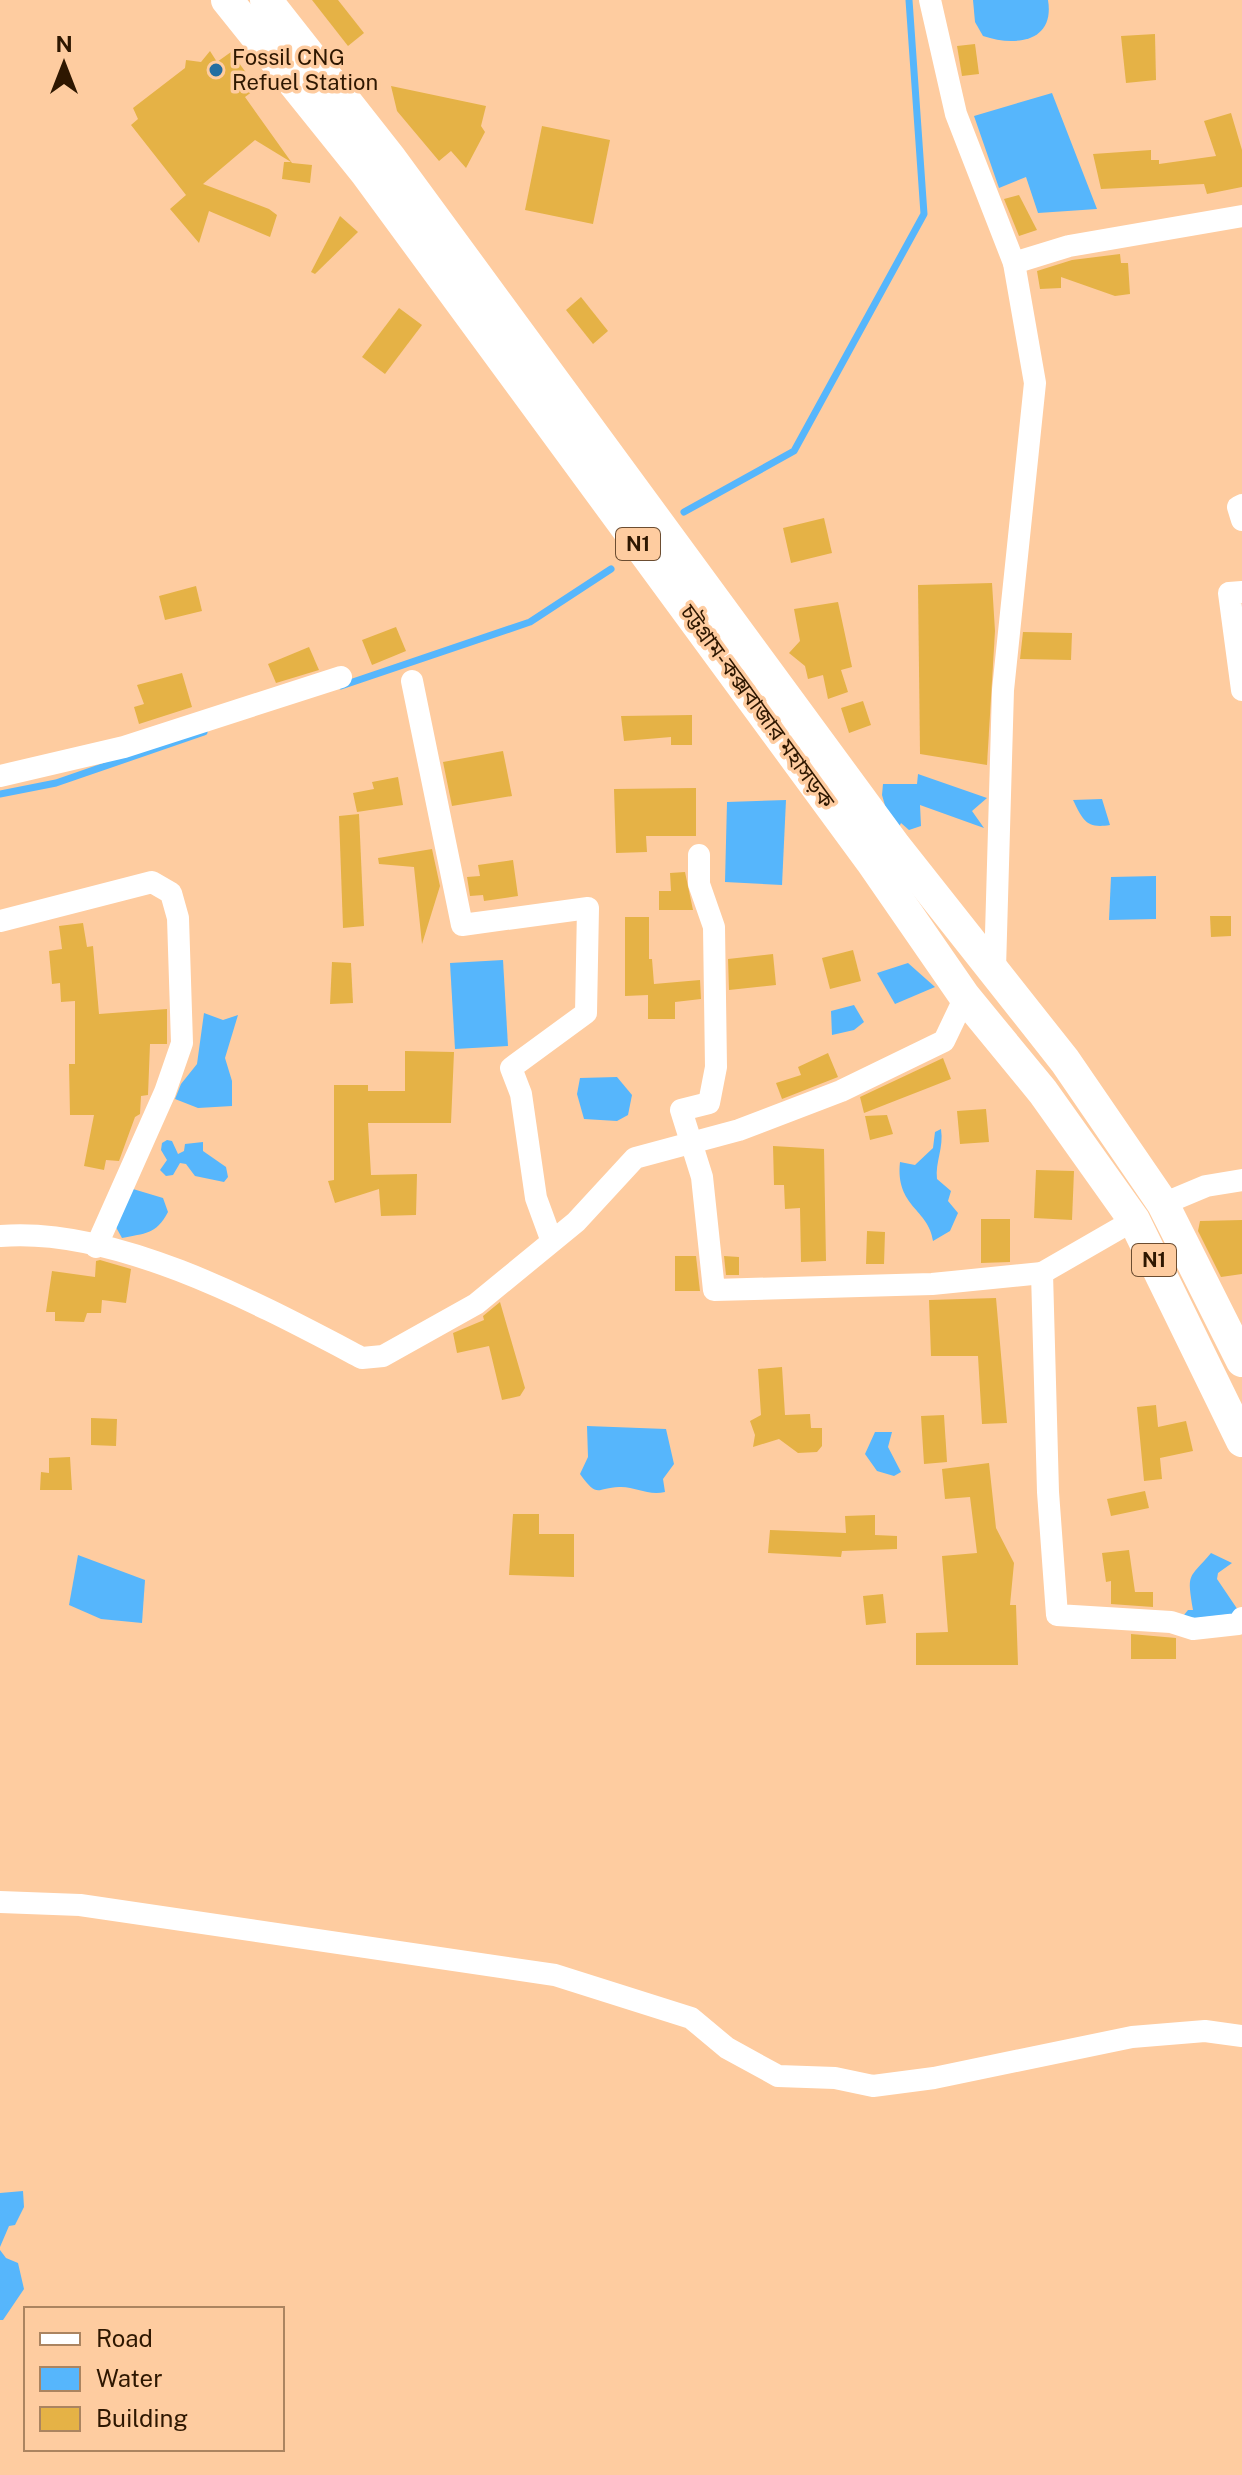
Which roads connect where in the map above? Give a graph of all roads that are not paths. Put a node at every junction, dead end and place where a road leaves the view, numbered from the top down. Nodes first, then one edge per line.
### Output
1 (227, 0) edge
2 (266, 0) edge
3 (930, 0) edge
4 (1242, 216) edge
5 (1014, 263) junction
6 (1242, 505) edge
7 (1242, 520) edge
8 (1242, 592) edge
9 (341, 677) dead end
10 (412, 681) dead end
11 (1242, 690) edge
12 (0, 776) edge
13 (699, 855) dead end
14 (0, 921) edge
15 (995, 969) junction
16 (965, 997) junction
17 (693, 1142) junction
18 (1242, 1180) edge
19 (1163, 1204) junction
20 (1134, 1220) junction
21 (0, 1236) edge
22 (551, 1239) junction
23 (96, 1247) junction
24 (1042, 1273) junction
25 (1242, 1361) edge
26 (1242, 1441) edge
27 (1242, 1618) edge
28 (0, 1902) edge
29 (1242, 2036) edge

1 - 16 highway, চট্টগ্রাম-কক্সবাজার মহাসড়ক / N1
2 - 15 highway, চট্টগ্রাম-কক্সবাজার মহাসড়ক / N1
3 - 5 street
4 - 5 street
5 - 15 street
6 - 7 street
8 - 11 street
9 - 12 street
10 - 22 street
13 - 17 street
14 - 23 street
15 - 19 highway, চট্টগ্রাম-কক্সবাজার মহাসড়ক / N1
16 - 17 street
16 - 20 highway, চট্টগ্রাম-কক্সবাজার মহাসড়ক / N1
17 - 22 street
17 - 24 street
18 - 19 street
19 - 25 highway, চট্টগ্রাম-কক্সবাজার মহাসড়ক / N1
20 - 24 street
20 - 26 highway, চট্টগ্রাম-কক্সবাজার মহাসড়ক / N1
21 - 23 street
22 - 23 street
24 - 27 street
28 - 29 street

